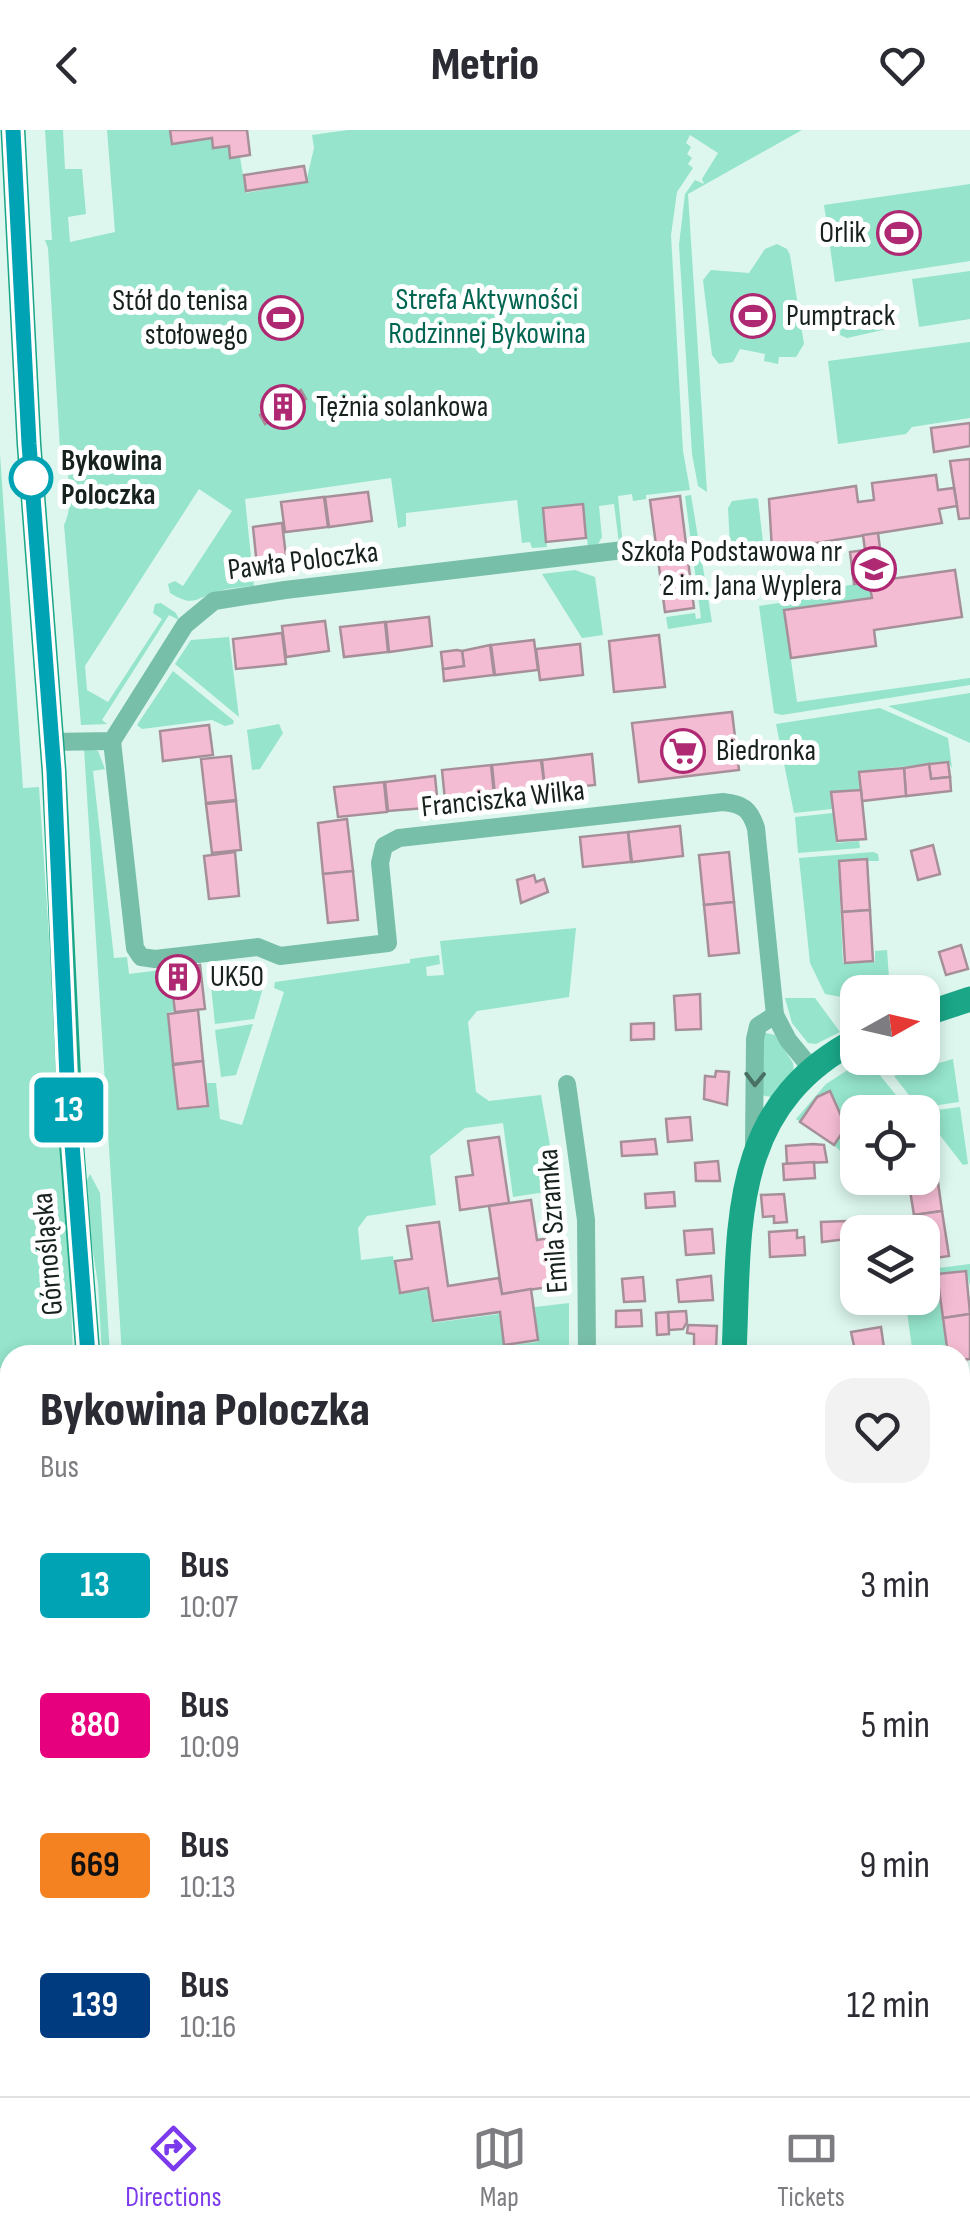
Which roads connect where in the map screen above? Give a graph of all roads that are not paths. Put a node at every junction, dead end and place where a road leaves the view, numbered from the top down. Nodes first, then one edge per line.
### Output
1 (12, 130) edge
2 (632, 548) dead end
3 (112, 740) junction
4 (52, 742) junction
5 (970, 999) edge
6 (940, 1009) edge
7 (774, 1015) junction
8 (840, 1050) edge
9 (810, 1068) junction
10 (568, 1084) dead end
11 (754, 1153) junction
12 (87, 1345) edge
13 (587, 1345) edge
14 (734, 1345) edge

1 - 4 street, Górnośląska
2 - 3 street, Pawła Poloczka
3 - 4 street
3 - 7 street, Franciszka Wilka
4 - 12 street, Górnośląska
5 - 6 street
7 - 9 street, Franciszka Wilka
7 -> 11 street
8 - 9 street
9 - 11 street
10 - 13 street, Emila Szramka
11 - 14 street

